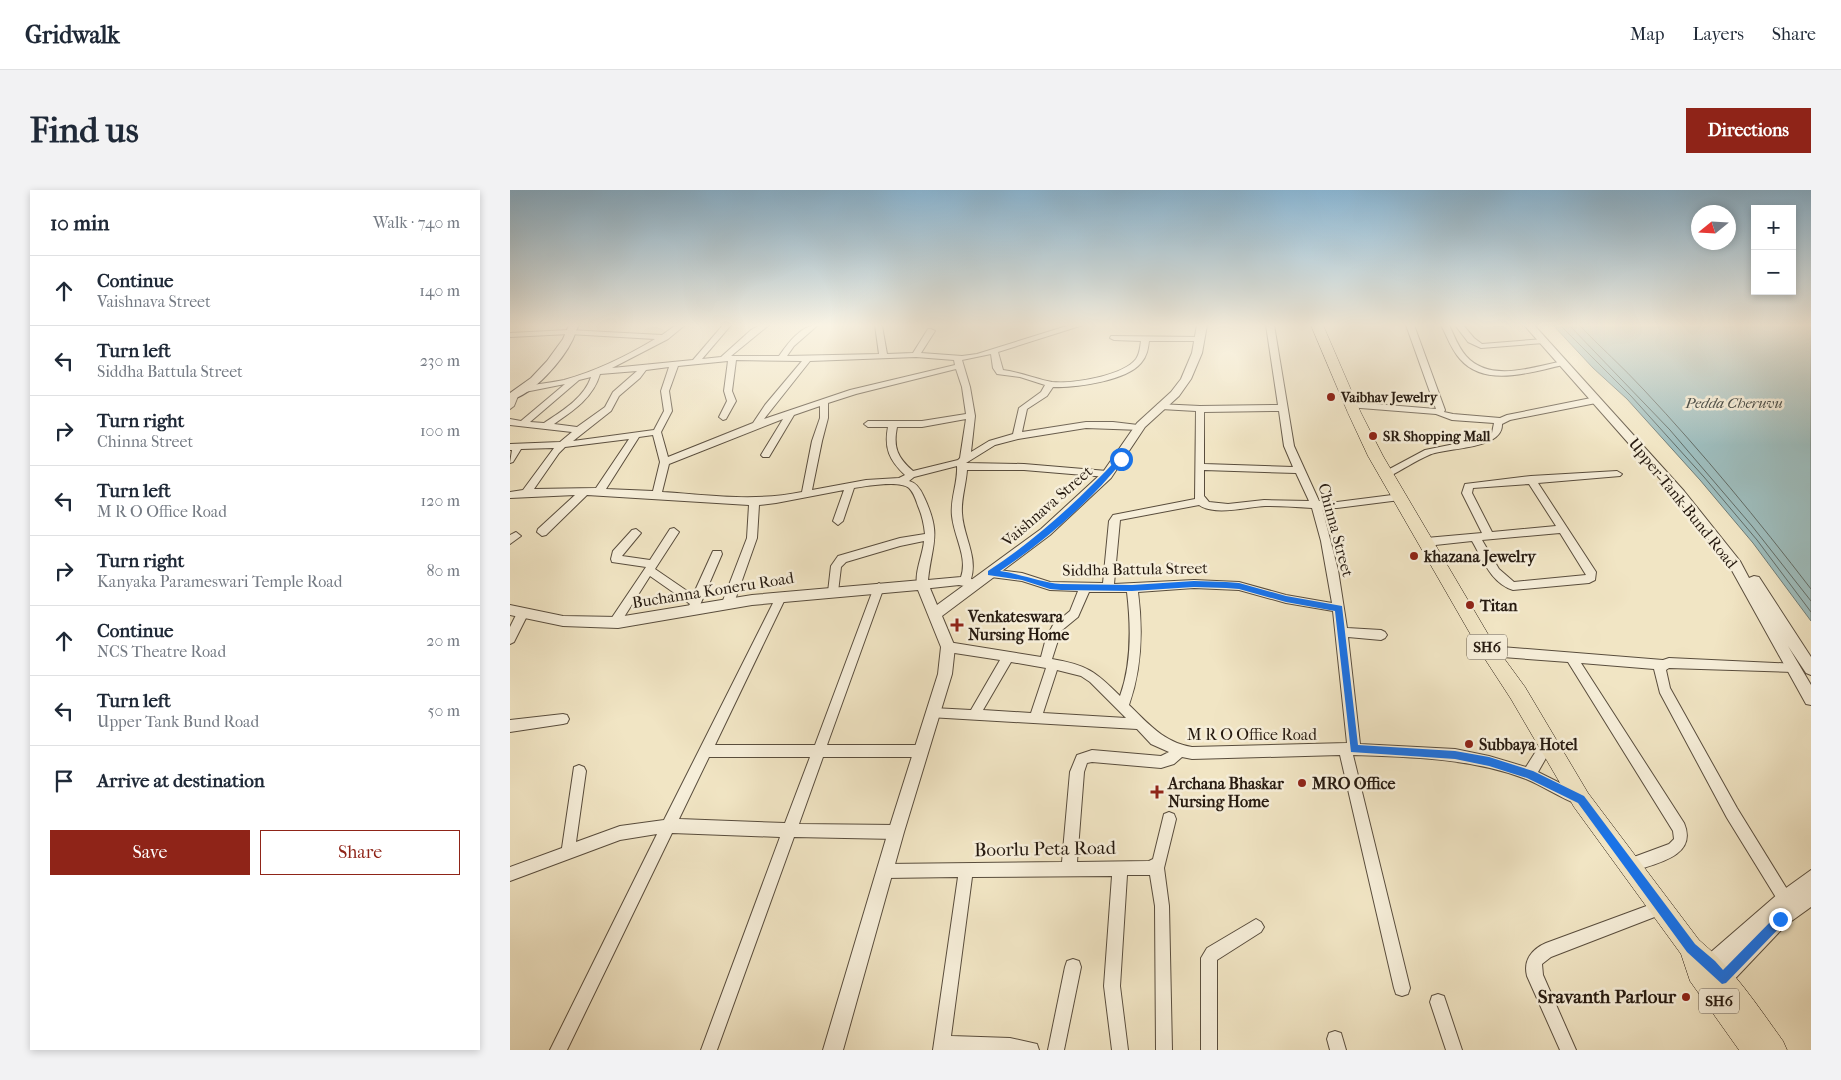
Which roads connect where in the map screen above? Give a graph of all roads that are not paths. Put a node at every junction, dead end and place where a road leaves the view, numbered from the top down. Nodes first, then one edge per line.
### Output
1 (547, 365) edge
2 (614, 365) edge
3 (642, 365) edge
4 (673, 365) edge
5 (674, 365) edge
6 (728, 365) edge
7 (803, 365) edge
8 (947, 365) edge
9 (959, 365) edge
10 (996, 365) edge
11 (1136, 365) edge
12 (1193, 365) edge
13 (1277, 365) edge
14 (1334, 365) edge
15 (1425, 365) edge
16 (1474, 365) edge
17 (1551, 365) edge
18 (1565, 365) edge
19 (1571, 365) edge
20 (640, 369) junction
21 (599, 373) junction
22 (577, 379) junction
23 (1050, 384) junction
24 (525, 389) junction
25 (511, 399) edge
26 (1596, 400) junction
27 (824, 402) junction
28 (1351, 405) junction
29 (1161, 406) junction
30 (1284, 408) junction
31 (1200, 409) junction
32 (1437, 412) junction
33 (791, 413) junction
34 (971, 416) junction
35 (723, 417) dead end
36 (1499, 421) junction
37 (510, 422) edge
38 (523, 424) junction
39 (868, 424) dead end
40 (756, 425) junction
41 (893, 425) junction
42 (546, 426) junction
43 (1138, 428) junction
44 (579, 430) junction
45 (657, 432) junction
46 (636, 435) junction
47 (1017, 436) junction
48 (562, 445) junction
49 (514, 447) edge
50 (766, 455) dead end
51 (510, 460) edge
52 (665, 462) junction
53 (963, 462) junction
54 (1199, 467) junction
55 (1300, 470) junction
56 (1108, 474) junction
57 (1617, 474) dead end
58 (911, 475) junction
59 (1386, 475) junction
60 (1531, 479) junction
61 (902, 481) junction
62 (850, 486) junction
63 (526, 493) junction
64 (583, 493) junction
65 (598, 493) junction
66 (657, 494) junction
67 (806, 494) junction
68 (510, 495) edge
69 (1400, 496) junction
70 (754, 501) junction
71 (1201, 501) junction
72 (1316, 505) junction
73 (838, 521) dead end
74 (1563, 530) junction
75 (542, 532) dead end
76 (674, 532) dead end
77 (636, 533) dead end
78 (931, 536) junction
79 (1489, 536) junction
80 (1475, 537) junction
81 (1426, 542) junction
82 (717, 554) dead end
83 (651, 567) junction
84 (991, 573) junction
85 (970, 582) junction
86 (922, 584) junction
87 (879, 587) junction
88 (1085, 587) junction
89 (1108, 587) junction
90 (1132, 588) junction
91 (833, 592) junction
92 (781, 597) junction
93 (728, 603) junction
94 (695, 606) junction
95 (1339, 608) junction
96 (516, 612) edge
97 (933, 614) junction
98 (615, 622) junction
99 (1342, 632) junction
100 (1382, 635) dead end
101 (510, 639) edge
102 (948, 646) junction
103 (1489, 651) junction
104 (1008, 656) junction
105 (1571, 656) junction
106 (1049, 663) junction
107 (1663, 665) junction
108 (1793, 667) junction
109 (1811, 669) edge
110 (1811, 699) edge
111 (1122, 706) junction
112 (933, 713) junction
113 (974, 715) junction
114 (1035, 718) junction
115 (563, 719) dead end
116 (1140, 724) junction
117 (510, 726) edge
118 (1548, 744) junction
119 (1349, 749) junction
120 (705, 751) junction
121 (1180, 751) junction
122 (819, 752) junction
123 (921, 752) junction
124 (579, 771) dead end
125 (1529, 774) junction
126 (1581, 800) junction
127 (1169, 819) dead end
128 (668, 826) junction
129 (790, 831) junction
130 (896, 832) junction
131 (568, 853) junction
132 (1156, 866) junction
133 (1628, 866) junction
134 (1069, 868) junction
135 (1120, 868) junction
136 (885, 871) junction
137 (966, 871) junction
138 (510, 874) edge
139 (1811, 879) edge
140 (1811, 896) edge
141 (1785, 899) junction
142 (1660, 908) junction
143 (1256, 927) dead end
144 (1073, 967) dead end
145 (1710, 975) junction
146 (1402, 988) dead end
147 (1438, 1002) dead end
148 (941, 1047) edge
149 (992, 1048) edge
150 (1026, 1049) edge
151 (558, 1050) edge
152 (708, 1050) edge
153 (832, 1050) edge
154 (1056, 1050) edge
155 (1120, 1050) edge
156 (1164, 1050) edge
157 (1208, 1050) edge
158 (1454, 1050) edge
159 (1568, 1050) edge
160 (1754, 1050) edge
161 (1774, 1050) edge

1 - 24 main road
2 - 21 street
3 - 20 street
4 - 20 street
5 - 45 street
6 - 35 street
7 - 40 street
8 - 27 street
9 - 34 street
10 - 23 street
11 - 23 street
12 - 29 street, Vaishnava Street
13 - 30 street, Chinna Street
14 - 28 main road, SH6
15 - 32 street
16 - 17 street
18 - 26 street, Upper Tank Bund Road
19 - 109 street, Upper Tank Bund Road
20 - 21 street
20 - 44 street
21 - 22 street
21 - 42 street
22 - 24 street
22 - 38 street
23 - 47 street
24 - 25 main road
26 - 36 street
26 - 108 street, Upper Tank Bund Road
27 - 33 street
27 - 67 street
28 - 32 street
28 - 59 main road, SH6
29 - 31 street
29 - 43 street, Vaishnava Street
30 - 31 street
30 - 55 street, Chinna Street
31 - 54 street
32 - 36 street
33 - 40 street
33 - 50 street
34 - 41 street
34 - 53 street
36 - 59 street
37 - 38 street
38 - 42 street
39 - 41 street
40 - 52 street
41 - 58 street
42 - 44 street
43 - 47 street
43 - 56 street, Vaishnava Street
44 - 48 street
45 - 46 street
45 - 52 street
46 - 48 street
46 - 65 street
47 - 53 street
48 - 49 street
48 - 63 street
49 - 51 street
52 - 66 street
53 - 56 street
53 - 58 street
53 - 85 street
54 - 55 street
54 - 71 street
55 - 72 street, Chinna Street
56 - 84 street, Vaishnava Street
57 - 60 street
58 - 61 street
59 - 69 main road, SH6
60 - 74 street
60 - 79 street
61 - 62 street
61 - 78 street
62 - 67 street
62 - 73 street
63 - 64 street
63 - 68 street
64 - 65 street
64 - 75 street
65 - 66 street
66 - 70 street
67 - 70 street
69 - 72 street
69 - 81 main road, SH6
70 - 93 street
71 - 72 street
71 - 89 street
72 - 95 street, Chinna Street
74 - 79 street
74 - 80 street
76 - 83 street
77 - 83 street
78 - 86 street
78 - 91 street
79 - 80 street
80 - 81 street
81 - 103 main road, SH6
82 - 94 street
83 - 94 street
83 - 98 street
84 - 85 street, Vaishnava Street
84 - 88 street, Siddha Battula Street
85 - 86 street
85 - 97 street, Vaishnava Street
86 - 87 street, Buchanna Koneru Road
86 - 97 street
87 - 91 street, Buchanna Koneru Road
87 - 122 street
88 - 89 street, Siddha Battula Street
88 - 106 street
89 - 90 street, Siddha Battula Street
90 - 95 street, Siddha Battula Street
90 - 111 street
91 - 92 street, Buchanna Koneru Road
92 - 93 street, Buchanna Koneru Road
92 - 120 street
93 - 94 street, Buchanna Koneru Road
94 - 98 street, Buchanna Koneru Road
95 - 99 street, Chinna Street
96 - 98 street, Buchanna Koneru Road
96 - 101 street
97 - 102 street
99 - 100 street
99 - 119 street, Chinna Street
102 - 104 street, M R O Office Road
102 - 112 street
103 - 105 street
103 - 118 main road, SH6
104 - 106 street, M R O Office Road
104 - 113 street
105 - 107 street
105 - 133 street
106 - 111 street, M R O Office Road
106 - 114 street
107 - 108 street
107 - 141 street
108 - 110 street, Upper Tank Bund Road
111 - 116 street, M R O Office Road
112 - 113 street
112 - 123 street
113 - 114 street
114 - 116 street
115 - 117 street
116 - 121 street, M R O Office Road
118 - 125 street
118 - 126 main road, SH6
119 - 121 street, M R O Office Road
119 - 125 street, M R O Office Road
119 - 146 street, Chinna Street
120 - 122 street
120 - 128 street
121 - 134 street
122 - 123 street
122 - 129 street
123 - 130 street
124 - 131 street
125 - 126 street, M R O Office Road
126 - 133 main road, SH6
127 - 132 street
128 - 129 street
128 - 131 street
128 - 151 street
129 - 130 street
129 - 152 street
130 - 136 street
131 - 138 street
132 - 135 street, Boorlu Peta Road
132 - 156 street
133 - 142 main road, SH6
134 - 135 street, Boorlu Peta Road
134 - 137 street, Boorlu Peta Road
135 - 155 street
136 - 137 street, Boorlu Peta Road
136 - 153 street
137 - 148 street
139 - 141 street
140 - 145 street
141 - 145 street
142 - 145 main road, SH6
142 - 159 street
143 - 157 street
144 - 154 street
145 - 160 main road, SH6
145 - 161 main road
147 - 158 street
148 - 149 street
149 - 150 street

